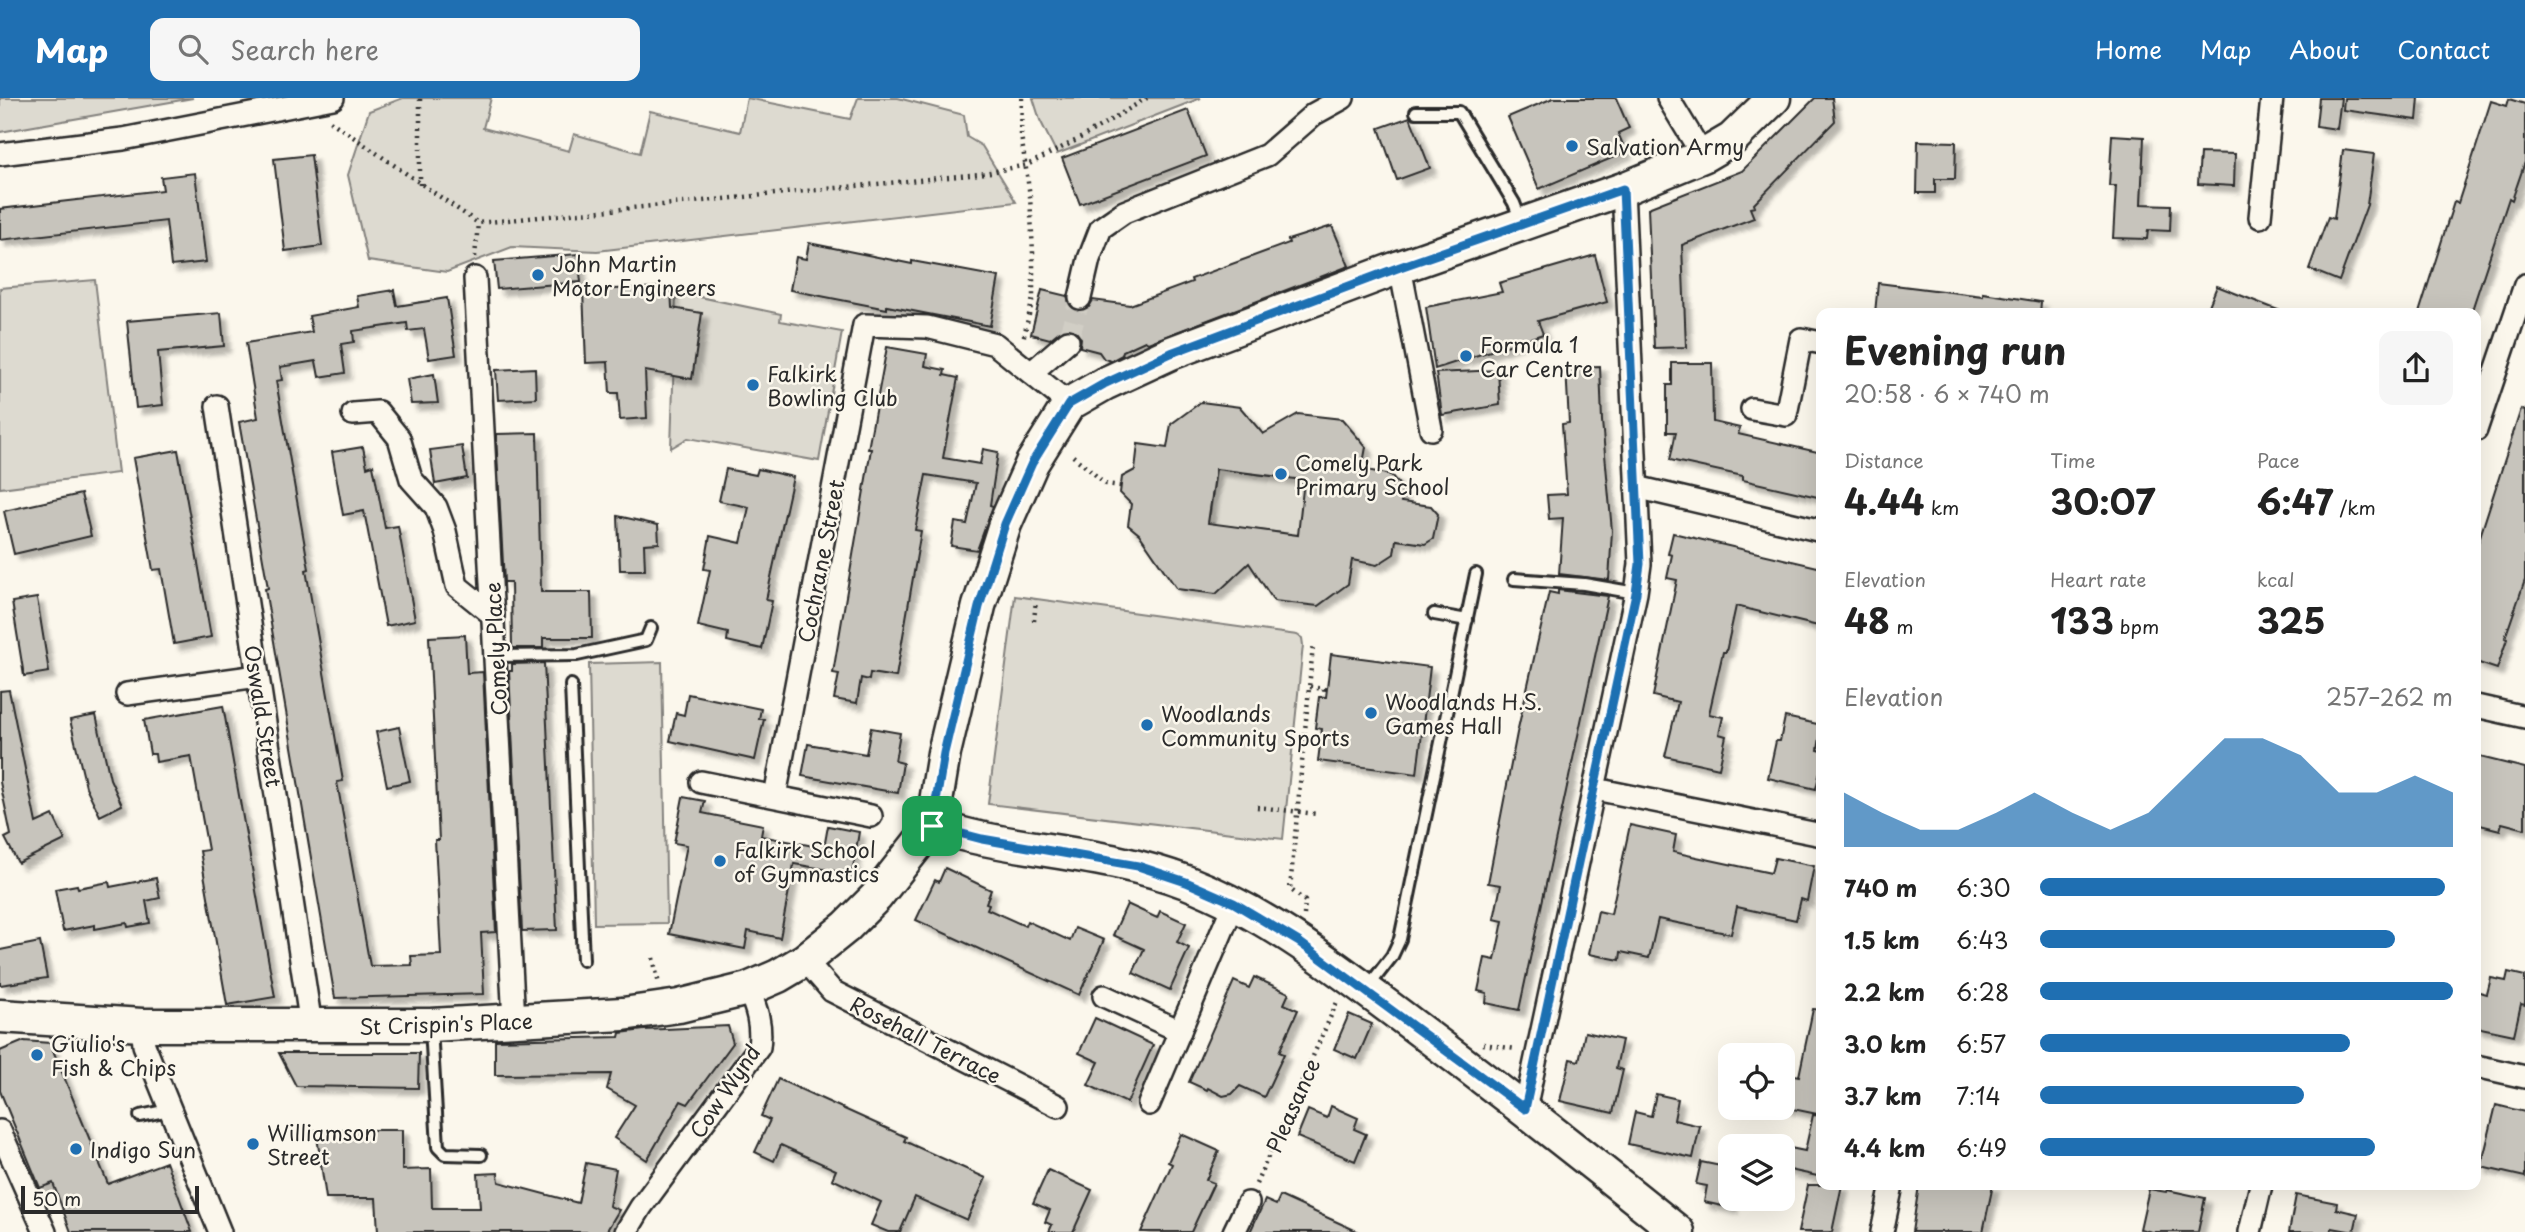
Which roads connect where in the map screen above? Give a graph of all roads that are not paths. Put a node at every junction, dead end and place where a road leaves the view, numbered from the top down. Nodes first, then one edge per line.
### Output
1 (333, 98) edge
2 (1343, 98) edge
3 (1668, 98) edge
4 (1774, 98) edge
5 (2272, 98) edge
6 (306, 101) edge
7 (1416, 112) dead end
8 (0, 154) edge
9 (1703, 156) junction
10 (1623, 189) junction
11 (2260, 217) dead end
12 (1522, 225) junction
13 (1400, 267) junction
14 (475, 278) road end
15 (2525, 285) edge
16 (1080, 298) tunnel mouth
17 (1068, 341) tunnel mouth
18 (1816, 342) edge
19 (1025, 367) junction
20 (1069, 404) junction
21 (217, 406) dead end
22 (1752, 409) dead end
23 (353, 414) dead end
24 (2481, 415) edge
25 (1431, 429) dead end
26 (1636, 487) junction
27 (1816, 529) edge
28 (1475, 574) dead end
29 (1514, 579) dead end
30 (1636, 593) junction
31 (1434, 614) dead end
32 (493, 615) junction
33 (1466, 620) junction
34 (651, 628) dead end
35 (495, 656) junction
36 (258, 676) junction
37 (571, 685) dead end
38 (127, 694) dead end
39 (2481, 707) edge
40 (2525, 717) edge
41 (701, 782) dead end
42 (1595, 789) junction
43 (775, 796) junction
44 (871, 816) dead end
45 (932, 826) junction
46 (1816, 834) edge
47 (1234, 903) junction
48 (583, 960) dead end
49 (805, 960) junction
50 (1357, 984) junction
51 (748, 989) junction
52 (1104, 996) dead end
53 (0, 1016) edge
54 (514, 1021) junction
55 (142, 1025) junction
56 (431, 1025) junction
57 (311, 1026) junction
58 (1180, 1031) junction
59 (2481, 1067) edge
60 (2525, 1077) edge
61 (1149, 1104) dead end
62 (1058, 1106) dead end
63 (1525, 1109) junction
64 (169, 1110) junction
65 (140, 1116) dead end
66 (0, 1131) edge
67 (481, 1155) dead end
68 (1891, 1190) edge
69 (2260, 1190) edge
70 (1248, 1203) road end
71 (45, 1232) edge
72 (220, 1232) edge
73 (626, 1232) edge
74 (1234, 1232) edge
75 (1678, 1232) edge
76 (1882, 1232) edge
77 (2250, 1232) edge

1 - 6 street
2 - 16 street
3 - 9 street
4 - 9 main road
5 - 11 street
6 - 8 street
7 - 12 lane
9 - 10 main road
10 - 12 main road
10 - 26 street
12 - 13 main road
13 - 20 main road
13 - 25 street
14 - 32 street, Comely Place
15 - 24 street
17 - 19 street
18 - 22 street
19 - 20 street
19 - 43 street, Cochrane Street
20 - 45 main road
21 - 36 street, Oswald Street
23 - 32 street
26 - 27 street
26 - 30 street
28 - 33 lane
29 - 30 lane
30 - 42 street
31 - 33 lane
32 - 35 street, Comely Place
33 - 50 lane
34 - 35 lane
35 - 54 street, Comely Place
36 - 38 street
36 - 57 street, Oswald Street
37 - 48 lane
39 - 40 street
41 - 43 street
42 - 46 street
42 - 63 street
43 - 44 street
45 - 47 main road
45 - 49 main road
47 - 50 main road
47 - 58 street
49 - 51 main road
49 - 62 street, Rosehall Terrace
50 - 63 main road
51 - 54 main road, St Crispin's Place
51 - 73 street, Cow Wynd
52 - 58 street
53 - 55 main road, St Crispin's Place
54 - 56 main road, St Crispin's Place
55 - 57 main road, St Crispin's Place
55 - 64 street
56 - 57 main road, St Crispin's Place
56 - 67 lane
58 - 61 street
59 - 60 street
63 - 75 main road
64 - 65 lane
64 - 72 street
66 - 71 street
68 - 76 street
69 - 77 street
70 - 74 street

